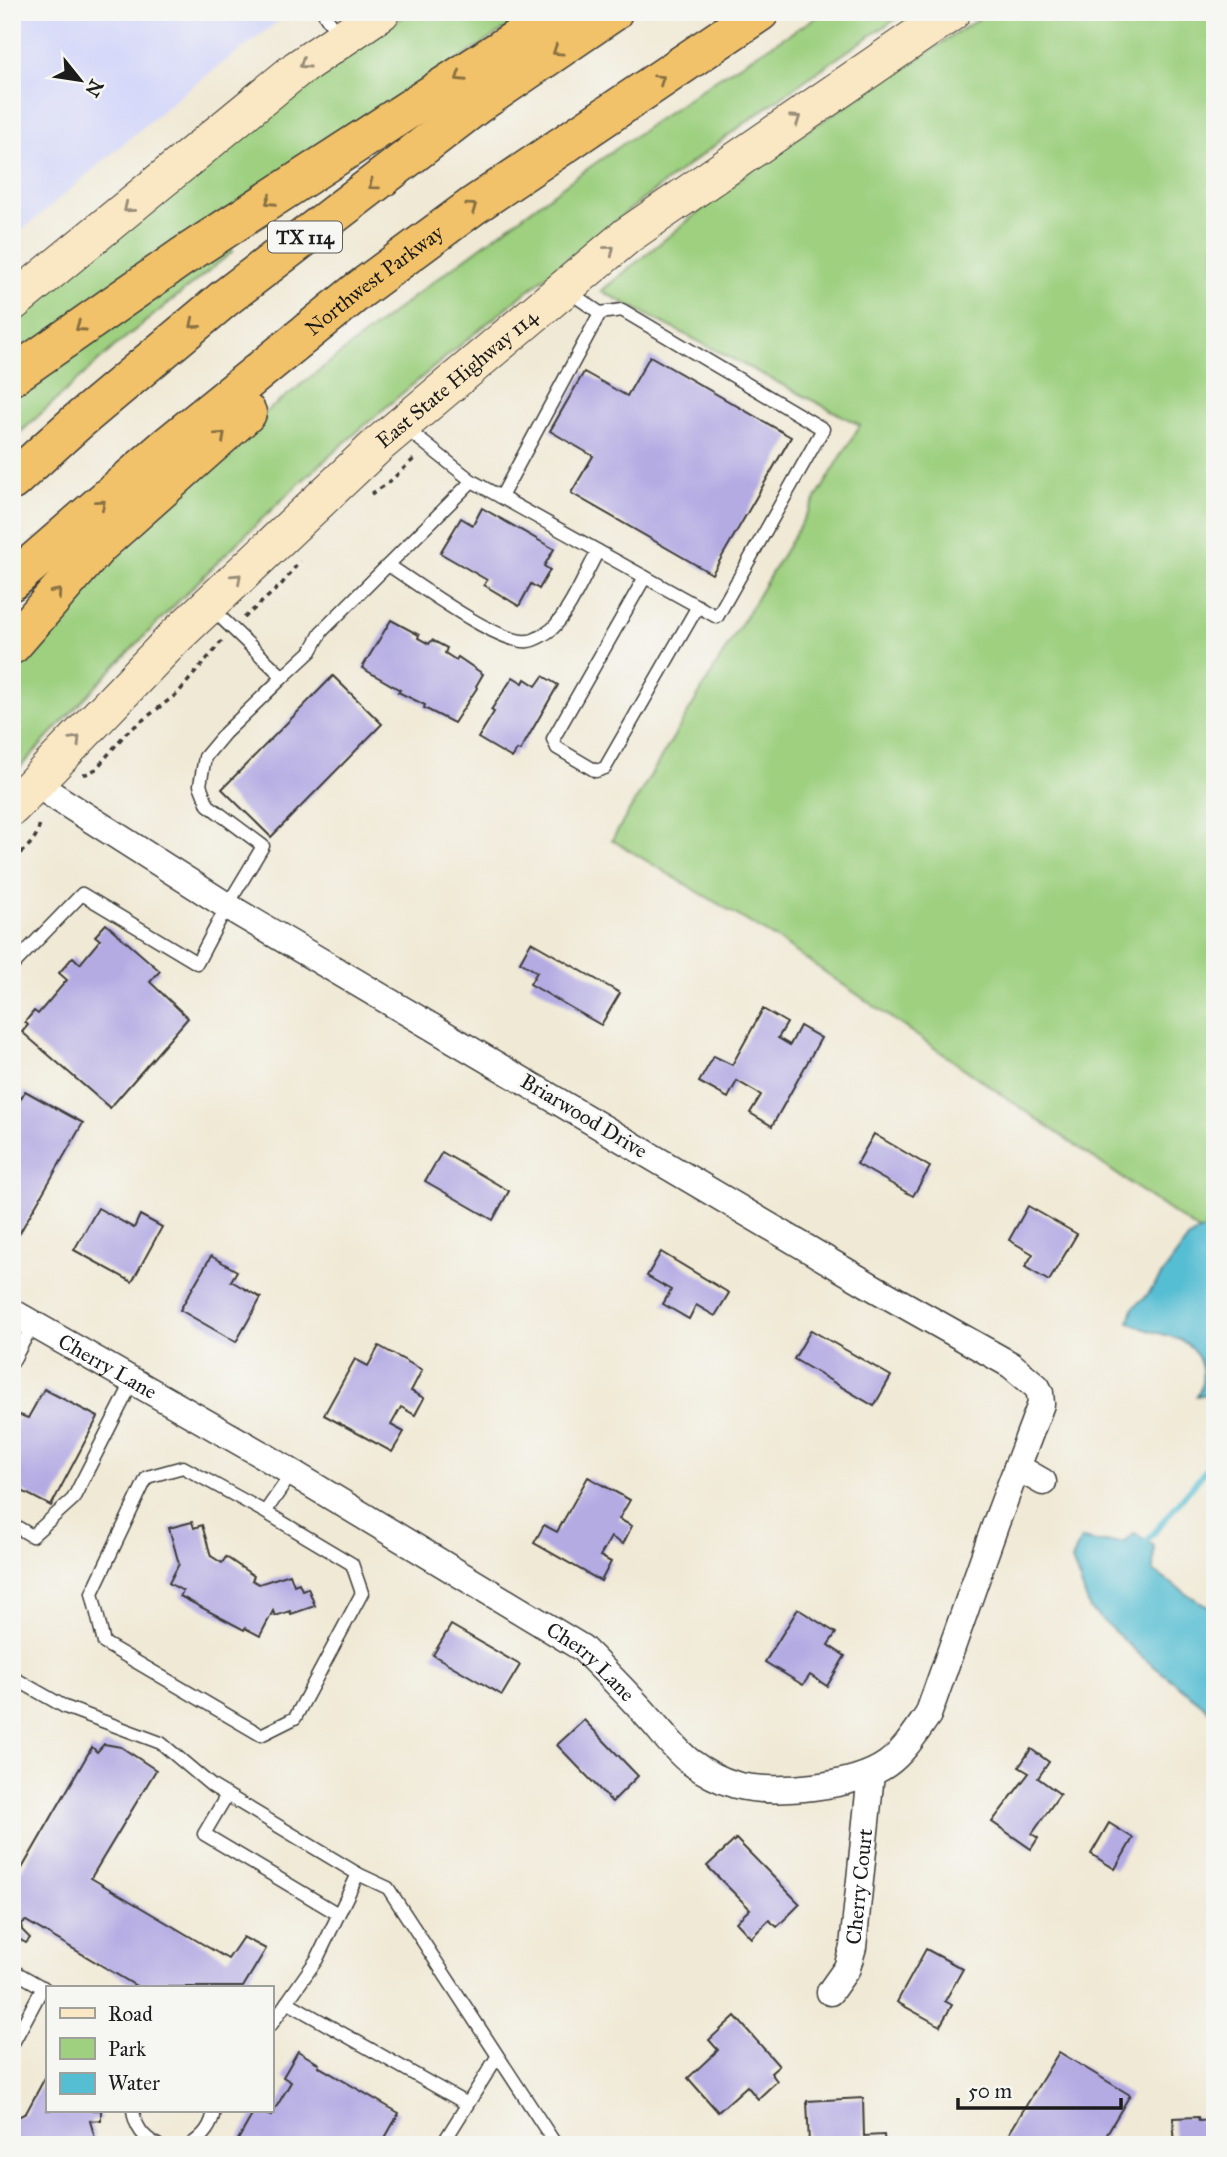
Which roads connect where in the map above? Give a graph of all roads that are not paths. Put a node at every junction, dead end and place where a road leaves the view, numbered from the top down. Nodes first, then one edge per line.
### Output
1 (381, 12) edge
2 (558, 12) edge
3 (614, 12) edge
4 (760, 12) edge
5 (952, 12) edge
6 (332, 26) edge
7 (564, 288) junction
8 (358, 291) junction
9 (12, 303) edge
10 (600, 313) junction
11 (12, 376) edge
12 (415, 436) junction
13 (12, 481) edge
14 (472, 481) junction
15 (501, 497) junction
16 (598, 551) junction
17 (388, 565) junction
18 (645, 577) junction
19 (12, 581) edge
20 (698, 606) junction
21 (221, 617) junction
22 (12, 645) edge
23 (283, 677) junction
24 (33, 795) edge
25 (227, 906) junction
26 (12, 966) edge
27 (23, 1318) edge
28 (12, 1363) edge
29 (133, 1381) junction
30 (1017, 1467) junction
31 (292, 1473) junction
32 (1043, 1482) dead end
33 (265, 1512) junction
34 (12, 1524) edge
35 (12, 1677) edge
36 (871, 1774) junction
37 (227, 1795) junction
38 (358, 1874) junction
39 (338, 1914) junction
40 (12, 1970) edge
41 (45, 1989) edge
42 (830, 1992) dead end
43 (287, 2002) junction
44 (273, 2022) edge
45 (12, 2045) edge
46 (497, 2057) junction
47 (467, 2104) junction
48 (134, 2112) edge
49 (213, 2112) edge
50 (158, 2145) edge
51 (190, 2145) edge
52 (442, 2145) edge
53 (556, 2145) edge

1 - 6 main road
2 -> 11 highway
3 -> 13 highway, TX 114
8 -> 4 highway, Northwest Parkway
7 -> 5 main road, East State Highway 114
6 -> 9 main road
7 - 10 lane
7 - 12 main road, East State Highway 114
19 -> 8 highway, Northwest Parkway
22 -> 8 highway
10 - 15 lane
10 - 20 lane
12 - 14 lane
21 -> 12 main road, East State Highway 114
14 - 15 lane
14 - 17 lane
15 - 16 lane
16 - 17 lane
16 - 18 lane
17 - 23 lane
18 - 20 lane
18 - 20 lane
21 - 23 lane
24 -> 21 main road, East State Highway 114
23 - 25 lane
24 - 25 street, Briarwood Drive
25 - 26 lane
25 - 30 street, Briarwood Drive
27 - 28 lane
27 - 29 street, Cherry Lane
29 - 31 street, Cherry Lane
29 - 34 lane
30 - 32 street
30 - 36 street, Cherry Lane
31 - 33 lane
31 - 36 street, Cherry Lane
33 - 33 lane
35 - 37 lane
36 - 42 street, Cherry Court
37 - 38 lane
37 - 39 lane
38 - 39 lane
38 - 46 lane
39 - 43 lane
40 - 41 lane
41 - 45 lane
43 - 44 lane
43 - 47 lane
46 - 47 lane
46 - 53 lane
47 - 52 lane
48 - 50 lane
49 - 51 lane

